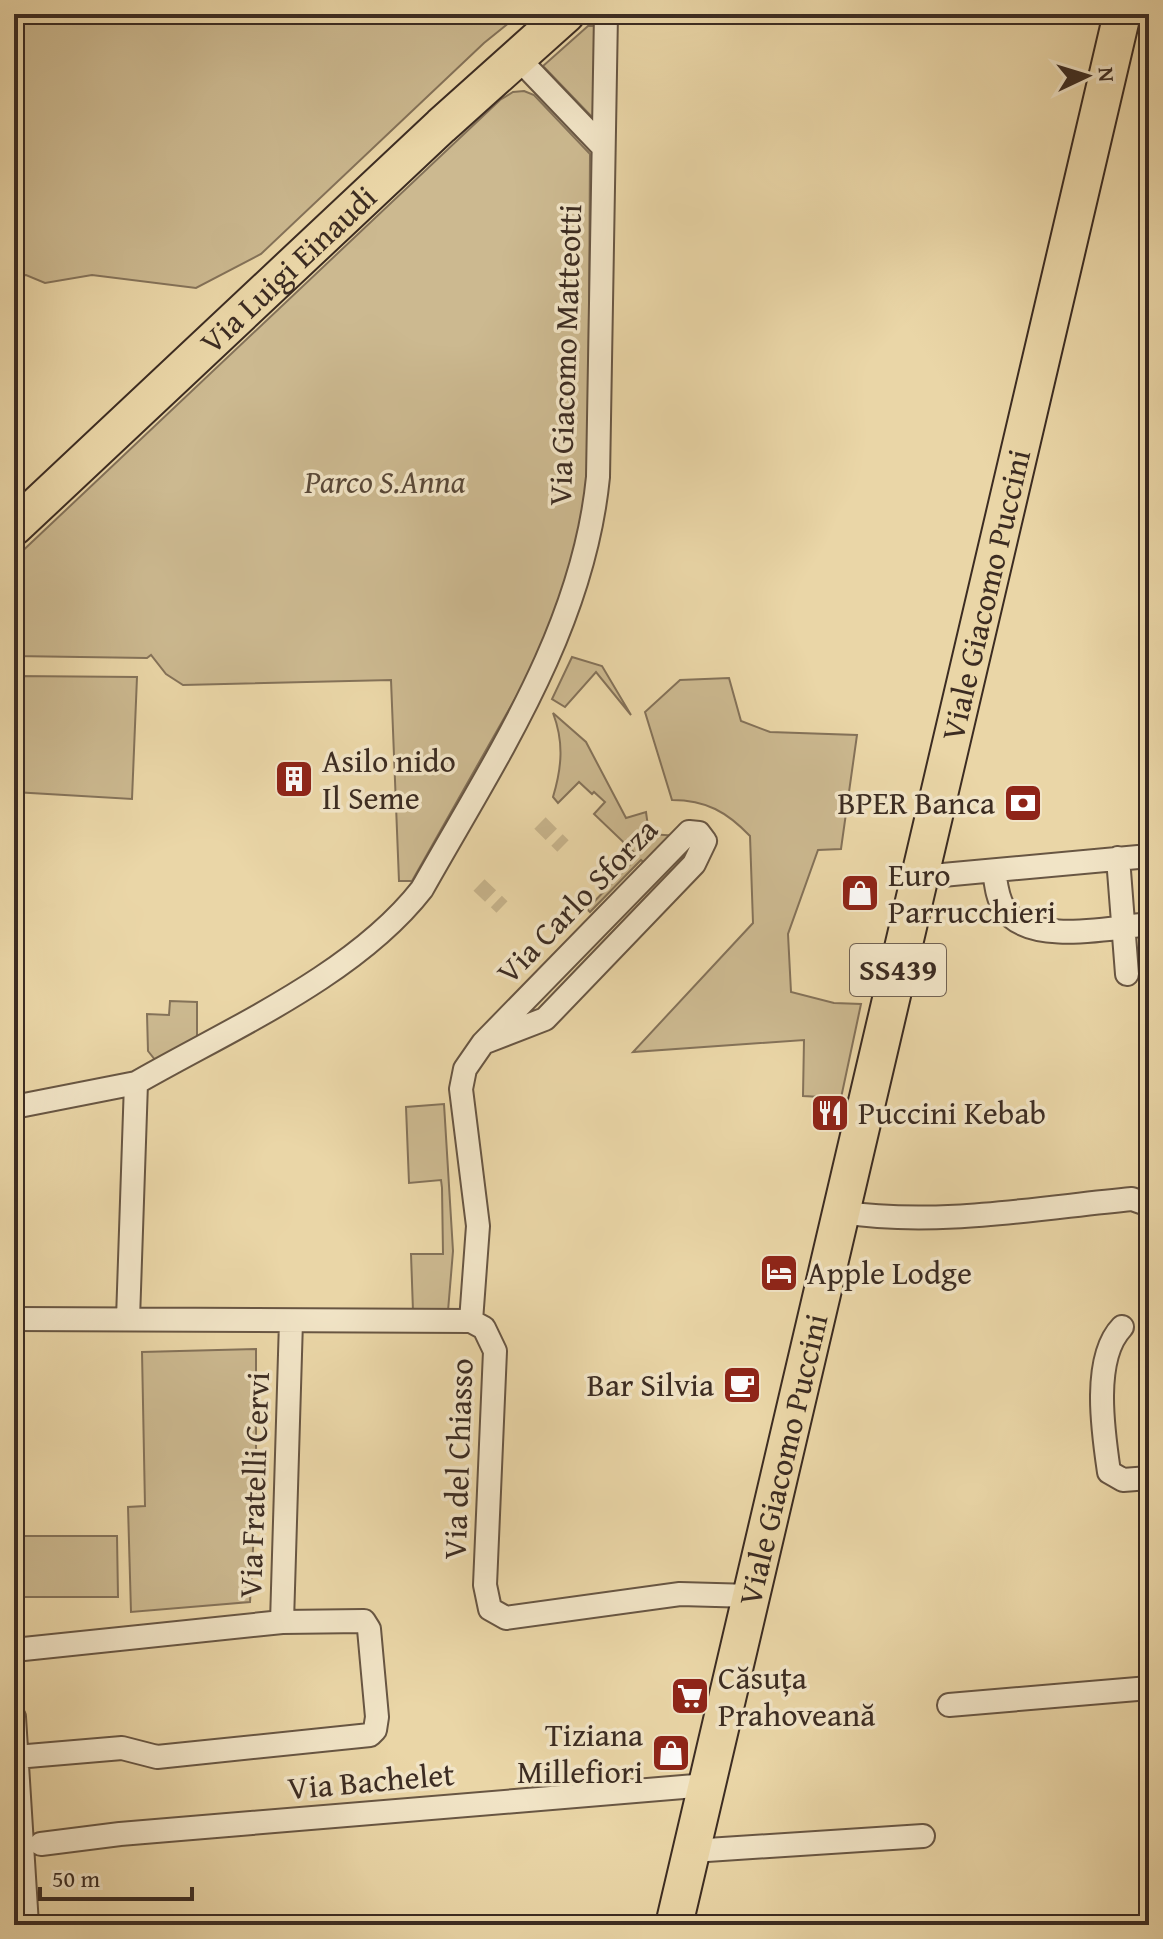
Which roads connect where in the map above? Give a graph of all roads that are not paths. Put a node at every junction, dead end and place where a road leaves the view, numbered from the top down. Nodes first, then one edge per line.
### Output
1 (566, 14) edge
2 (606, 14) edge
3 (1122, 15) edge
4 (517, 57) junction
5 (603, 147) junction
6 (14, 527) edge
7 (1149, 856) edge
8 (1118, 858) junction
9 (994, 871) junction
10 (921, 877) junction
11 (1149, 924) edge
12 (1123, 926) junction
13 (1127, 974) dead end
14 (483, 1043) junction
15 (136, 1083) junction
16 (14, 1107) edge
17 (1149, 1205) edge
18 (841, 1212) junction
19 (14, 1319) edge
20 (128, 1319) junction
21 (291, 1321) junction
22 (471, 1321) junction
23 (1122, 1327) dead end
24 (1149, 1478) edge
25 (752, 1596) junction
26 (282, 1622) junction
27 (14, 1650) edge
28 (1149, 1688) edge
29 (949, 1705) dead end
30 (14, 1717) edge
31 (16, 1757) junction
32 (707, 1785) junction
33 (923, 1836) dead end
34 (41, 1844) dead end
35 (692, 1851) junction
36 (27, 1925) edge
37 (674, 1925) edge

1 - 4 main road, Via Luigi Einaudi
2 - 5 street, Via Giacomo Matteotti
3 - 10 main road, Viale Giacomo Puccini / SS439
4 - 5 street
4 - 6 main road, Via Luigi Einaudi
5 - 15 street, Via Giacomo Matteotti
7 - 8 street
8 - 9 street
8 - 12 street
9 - 10 street
9 - 12 street
10 - 18 main road, Viale Giacomo Puccini / SS439
11 - 12 street
12 - 13 street
14 - 14 street, Via Carlo Sforza
14 - 22 street, Via Carlo Sforza
15 - 16 street, Via Giacomo Matteotti
15 - 20 street
17 - 18 street
18 - 25 main road, Viale Giacomo Puccini / SS439
19 - 20 street, Via del Chiasso
20 - 21 street, Via del Chiasso
21 - 22 street, Via del Chiasso
21 - 26 street, Via Fratelli Cervi
22 - 25 street, Via del Chiasso
23 - 24 street
25 - 32 main road, Viale Giacomo Puccini / SS439
26 - 27 street, Via Fratelli Cervi
26 - 31 street
28 - 29 street
30 - 31 street
31 - 36 street
32 - 34 street, Via Bachelet
32 - 35 main road, Viale Giacomo Puccini / SS439
33 - 35 street
35 - 37 main road, Viale Giacomo Puccini / SS439

